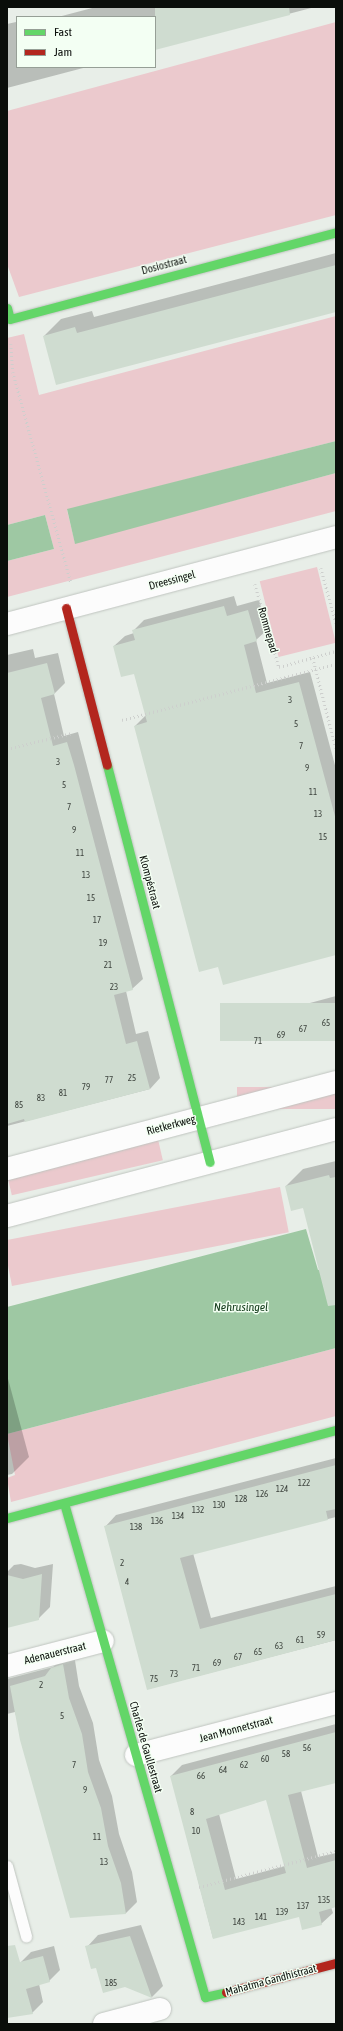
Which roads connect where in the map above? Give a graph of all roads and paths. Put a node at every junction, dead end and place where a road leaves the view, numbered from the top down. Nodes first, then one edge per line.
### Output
1 (336, 232) edge
2 (7, 308) edge
3 (10, 319) junction
4 (336, 537) edge
5 (314, 543) junction
6 (247, 561) junction
7 (71, 607) junction
8 (336, 623) edge
9 (7, 624) edge
10 (336, 651) edge
11 (313, 658) junction
12 (336, 664) edge
13 (316, 669) junction
14 (97, 726) junction
15 (336, 748) edge
16 (7, 750) edge
17 (336, 1082) edge
18 (199, 1118) junction
19 (336, 1129) edge
20 (210, 1162) junction
21 (7, 1169) edge
22 (7, 1216) edge
23 (336, 1430) edge
24 (64, 1503) junction
25 (7, 1518) edge
26 (104, 1641) junction
27 (7, 1666) edge
28 (336, 1703) edge
29 (136, 1755) junction
30 (336, 1851) edge
31 (7, 1866) edge
32 (176, 1894) junction
33 (26, 1936) dead end
34 (336, 1963) edge
35 (205, 1997) joint
36 (160, 2009) dead end
37 (104, 2024) edge

1 - 3 street, Dosiostraat
2 - 3 street
3 - 7 path
4 - 5 street, Dreessingel
5 - 6 street, Dreessingel
5 - 8 path
6 - 7 street, Dreessingel
6 - 11 path, Rommepad
7 - 9 street, Dreessingel
7 - 14 street, Klompéstraat
10 - 11 path, Rommepad
11 - 13 path
12 - 13 path
13 - 14 path
13 - 15 path
14 - 16 path
14 - 18 street, Klompéstraat
17 - 18 street, Rietkerkweg
18 - 20 street, Klompéstraat
18 - 21 street, Rietkerkweg
19 - 20 street
20 - 22 street
23 - 24 street
24 - 25 street
24 - 26 street, Charles de Gaullestraat
26 - 27 street, Adenauerstraat
26 - 29 street, Charles de Gaullestraat
28 - 29 street, Jean Monnetstraat
29 - 32 street, Charles de Gaullestraat
30 - 32 path
31 - 33 lane
32 - 35 street, Charles de Gaullestraat
34 - 35 street, Mahatma Gandhistraat
36 - 37 street

